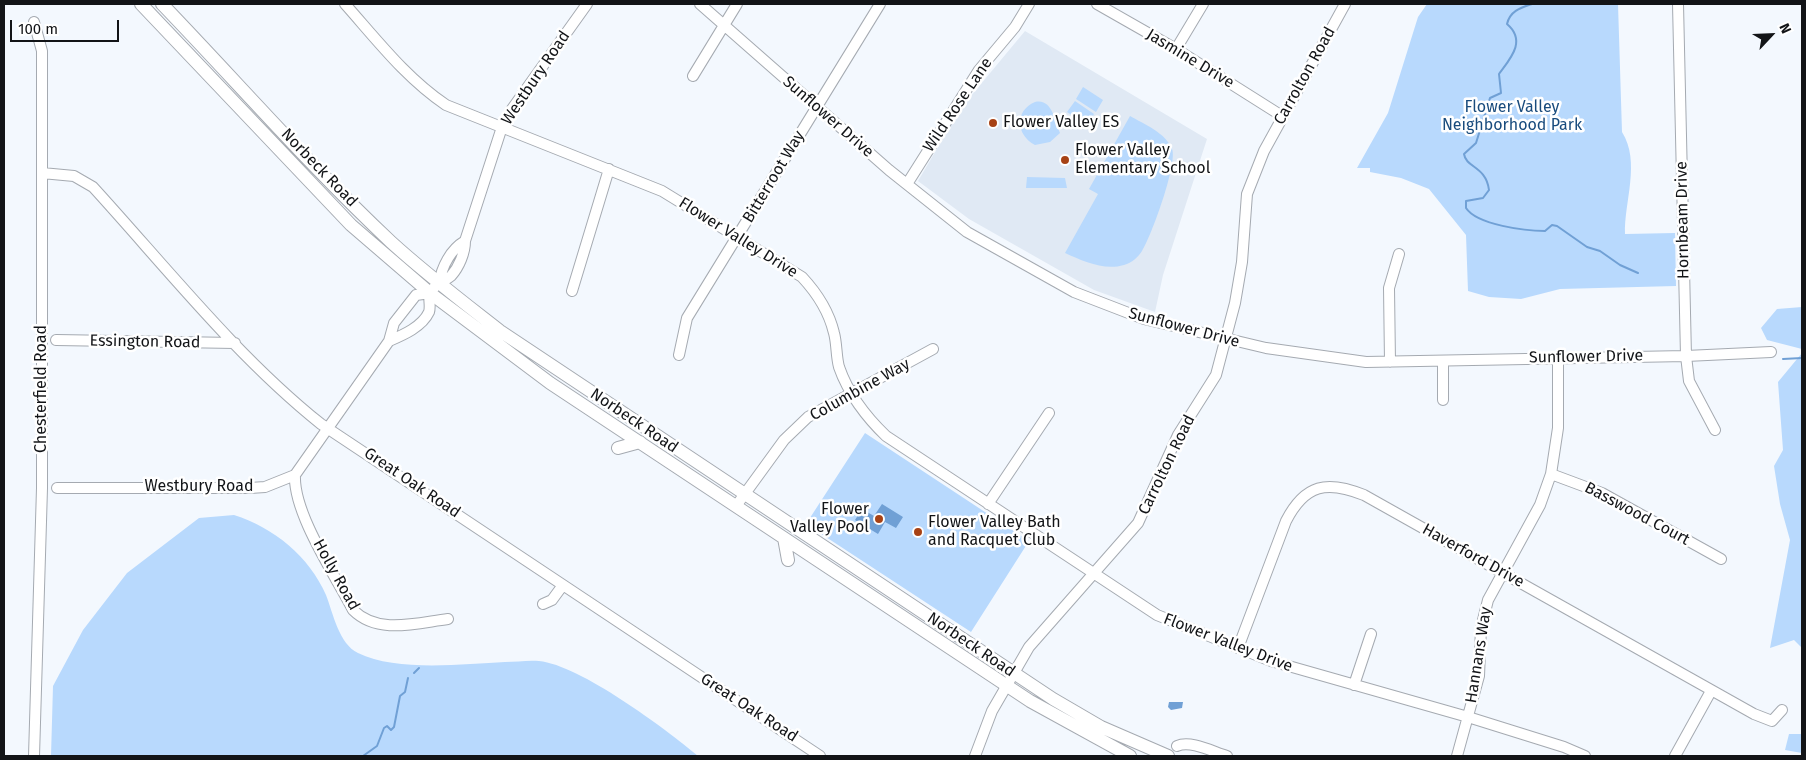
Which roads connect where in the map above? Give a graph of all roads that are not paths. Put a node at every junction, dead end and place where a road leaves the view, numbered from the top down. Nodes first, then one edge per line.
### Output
1 (142, 4) edge
2 (162, 4) edge
3 (345, 4) edge
4 (587, 4) edge
5 (700, 4) edge
6 (736, 4) edge
7 (880, 4) edge
8 (1029, 4) edge
9 (1097, 4) edge
10 (1203, 4) edge
11 (1345, 4) edge
12 (1678, 4) edge
13 (34, 22) dead end
14 (724, 25) junction
15 (1176, 49) junction
16 (693, 76) dead end
17 (816, 106) junction
18 (1282, 116) junction
19 (502, 127) junction
20 (609, 169) junction
21 (42, 172) junction
22 (907, 184) junction
23 (738, 236) junction
24 (1399, 254) dead end
25 (438, 283) junction
26 (572, 291) dead end
27 (430, 293) junction
28 (1224, 339) junction
29 (56, 340) dead end
30 (389, 341) junction
31 (235, 343) junction
32 (933, 349) dead end
33 (1771, 352) dead end
34 (679, 355) dead end
35 (1686, 356) junction
36 (1558, 358) junction
37 (1443, 361) junction
38 (1390, 362) junction
39 (852, 393) junction
40 (1444, 400) dead end
41 (1049, 412) dead end
42 (328, 427) junction
43 (1715, 430) dead end
44 (640, 442) junction
45 (618, 448) dead end
46 (1551, 474) junction
47 (295, 475) junction
48 (57, 488) dead end
49 (744, 493) junction
50 (988, 504) junction
51 (736, 506) junction
52 (784, 538) junction
53 (1721, 559) dead end
54 (788, 560) dead end
55 (1503, 572) junction
56 (1093, 574) junction
57 (563, 585) junction
58 (543, 604) dead end
59 (448, 619) dead end
60 (1371, 634) dead end
61 (1238, 648) junction
62 (1013, 673) junction
63 (1006, 685) junction
64 (1354, 685) junction
65 (1711, 691) junction
66 (1782, 710) dead end
67 (1468, 717) junction
68 (1177, 746) dead end
69 (34, 756) edge
70 (820, 756) edge
71 (975, 756) edge
72 (1130, 756) edge
73 (1168, 756) edge
74 (1227, 756) edge
75 (1457, 756) edge
76 (1585, 756) edge
77 (1674, 756) edge

1 - 27 main road, Norbeck Road
2 - 25 main road, Norbeck Road
3 - 19 street, Flower Valley Drive
4 - 19 street, Westbury Road
5 - 14 street, Sunflower Drive
6 - 14 street
7 - 17 street, Bitterroot Way
8 - 22 street, Wild Rose Lane
9 - 15 street, Jasmine Drive
10 - 15 street
11 - 18 street, Carrolton Road
12 - 35 street, Hornbeam Drive
13 - 21 street, Chesterfield Road
14 - 16 street
14 - 17 street, Sunflower Drive
15 - 18 street, Jasmine Drive
17 - 22 street, Sunflower Drive
17 - 23 street, Bitterroot Way
18 - 28 street, Carrolton Road
19 - 20 street, Flower Valley Drive
19 - 25 street, Westbury Road
20 - 23 street, Flower Valley Drive
20 - 26 street
21 - 31 street, Great Oak Road
21 - 69 street, Chesterfield Road
22 - 28 street, Sunflower Drive
23 - 34 street, Bitterroot Way
23 - 39 street, Flower Valley Drive
24 - 38 street
25 - 27 street, Westbury Road
25 - 49 main road, Norbeck Road
27 - 30 street, Westbury Road
27 - 30 street, Westbury Road
27 - 44 main road, Norbeck Road
28 - 38 street, Sunflower Drive
28 - 56 street, Carrolton Road
29 - 31 street, Essington Road
30 - 42 street, Westbury Road
31 - 42 street, Great Oak Road
32 - 39 street, Columbine Way
33 - 35 street, Sunflower Drive
35 - 36 street, Sunflower Drive
35 - 43 street, Hornbeam Drive
36 - 37 street, Sunflower Drive
36 - 46 street, Hannans Way
37 - 38 street, Sunflower Drive
37 - 40 street
39 - 49 street, Columbine Way
39 - 50 street, Flower Valley Drive
41 - 50 street
42 - 47 street, Westbury Road
42 - 57 street, Great Oak Road
44 - 45 main road
44 - 51 main road, Norbeck Road
46 - 53 street, Basswood Court
46 - 55 street, Hannans Way
47 - 48 street, Westbury Road
47 - 59 street, Holly Road
49 - 51 street, Columbine Way
49 - 62 main road, Norbeck Road
50 - 56 street, Flower Valley Drive
51 - 52 main road, Norbeck Road
52 - 54 main road
52 - 63 main road, Norbeck Road
55 - 61 street, Haverford Drive
55 - 65 street, Haverford Drive
55 - 67 street, Hannans Way
56 - 61 street, Flower Valley Drive
56 - 62 street, Carrolton Road
57 - 58 street
57 - 70 street, Great Oak Road
60 - 64 street
61 - 64 street, Flower Valley Drive
62 - 63 street, Carrolton Road
62 - 73 main road, Norbeck Road
63 - 71 street, Carrolton Road
63 - 72 main road, Norbeck Road
64 - 67 street, Flower Valley Drive
65 - 66 street, Haverford Drive
65 - 77 street
67 - 75 street, Hannans Way
67 - 76 street, Flower Valley Drive
68 - 74 street

